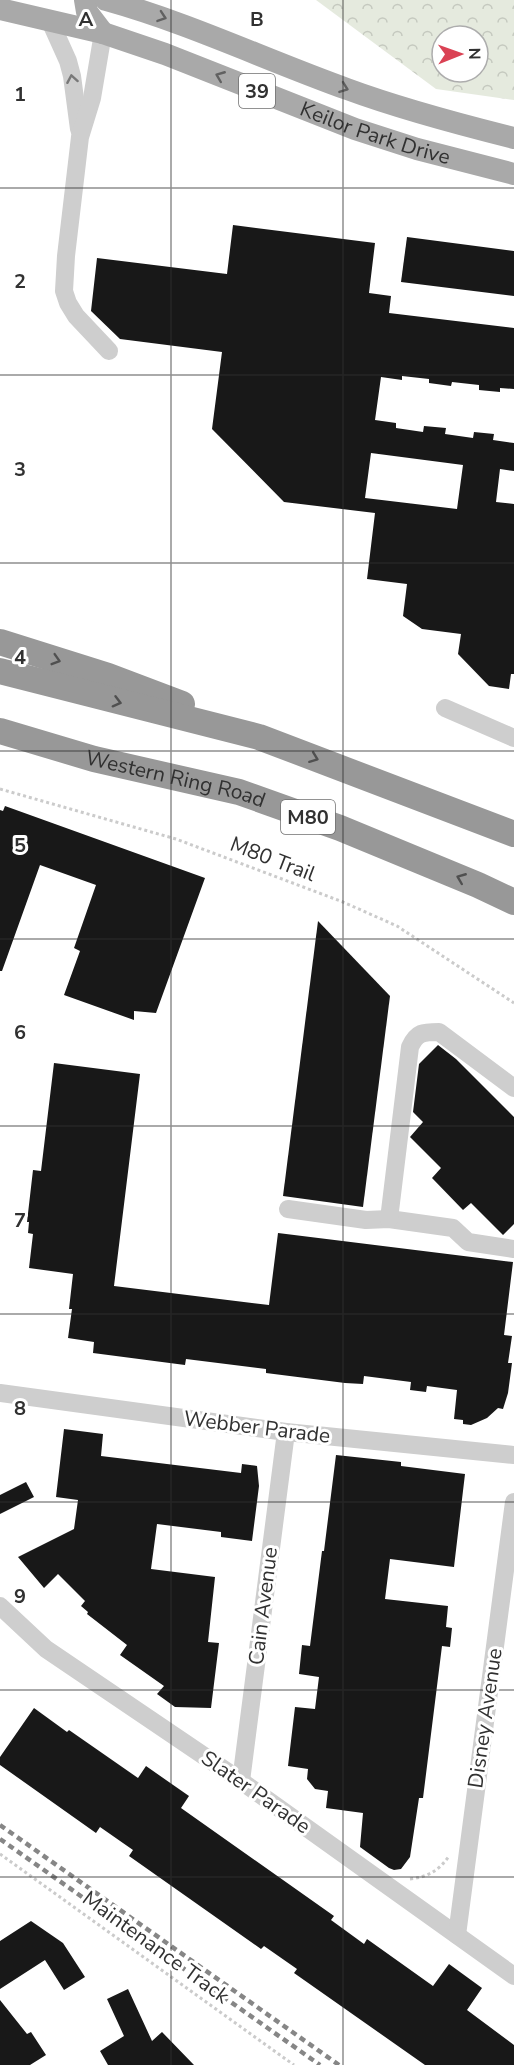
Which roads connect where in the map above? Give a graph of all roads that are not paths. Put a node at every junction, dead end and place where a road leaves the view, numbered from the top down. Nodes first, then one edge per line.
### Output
1 (84, 0) edge
2 (108, 0) edge
3 (0, 9) edge
4 (50, 21) junction
5 (103, 33) junction
6 (80, 137) junction
7 (514, 138) edge
8 (514, 174) edge
9 (109, 351) dead end
10 (0, 642) edge
11 (0, 671) edge
12 (445, 708) dead end
13 (0, 731) edge
14 (259, 737) junction
15 (514, 738) edge
16 (0, 743) edge
17 (94, 759) junction
18 (514, 834) edge
19 (514, 902) edge
20 (514, 1088) edge
21 (288, 1209) dead end
22 (389, 1219) junction
23 (514, 1249) edge
24 (0, 1393) edge
25 (286, 1432) junction
26 (514, 1455) edge
27 (514, 1502) edge
28 (0, 1606) edge
29 (241, 1780) junction
30 (457, 1935) junction
31 (514, 1976) edge

1 - 5 main road
2 - 5 main road
2 -> 7 main road, Keilor Park Drive / 39
3 - 4 main road, Keilor Park Drive / 39
4 - 5 main road, Keilor Park Drive / 39
6 -> 4 street
5 - 6 street
8 -> 5 main road, Keilor Park Drive / 39
6 - 9 street
10 -> 14 highway
11 -> 14 highway
12 - 15 street
13 - 17 highway, Western Ring Road / M80
14 -> 18 highway
16 - 17 highway
19 -> 17 highway, Western Ring Road / M80
20 - 22 street
21 - 22 street
22 - 23 street
24 - 25 street, Webber Parade
25 - 26 street, Webber Parade
25 - 29 street, Cain Avenue
27 - 30 street, Disney Avenue
28 - 29 street, Slater Parade
29 - 30 street, Slater Parade
30 - 31 street, Slater Parade

